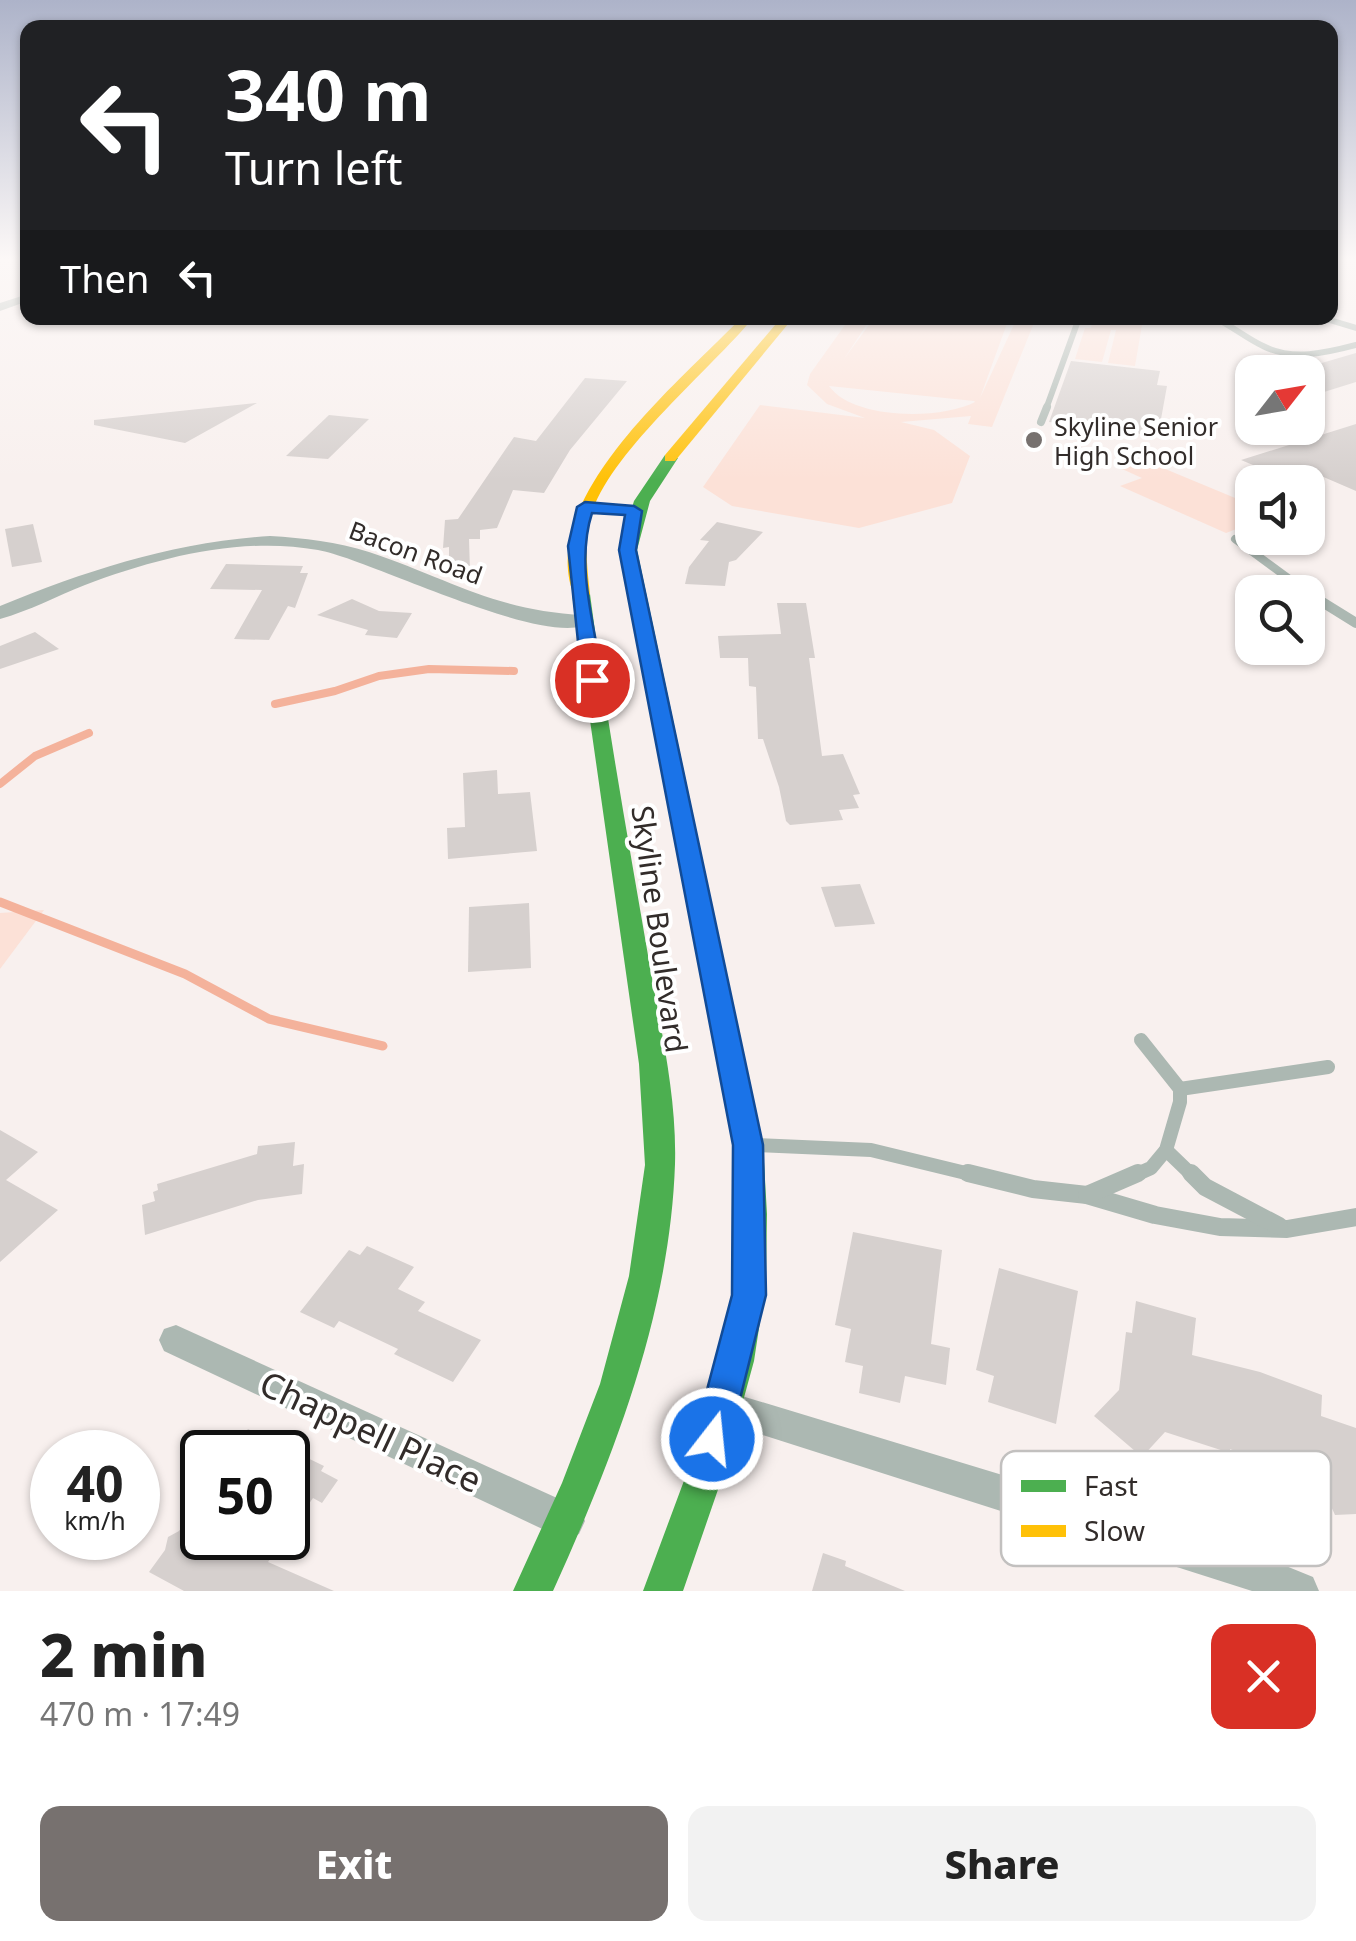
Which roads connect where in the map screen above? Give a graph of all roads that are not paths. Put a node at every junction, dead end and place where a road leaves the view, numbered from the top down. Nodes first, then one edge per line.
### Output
1 (734, 332) edge
2 (775, 332) edge
3 (1074, 332) edge
4 (1241, 332) edge
5 (1356, 344) edge
6 (1041, 422) dead end
7 (585, 507) junction
8 (634, 511) junction
9 (1258, 555) edge
10 (0, 612) edge
11 (584, 621) junction
12 (1356, 623) edge
13 (1141, 1040) dead end
14 (1328, 1067) dead end
15 (1180, 1089) junction
16 (748, 1145) junction
17 (1166, 1150) junction
18 (1087, 1195) junction
19 (1356, 1218) edge
20 (1288, 1230) junction
21 (176, 1340) dead end
22 (722, 1406) junction
23 (1001, 1492) edge
24 (566, 1522) junction
25 (1242, 1566) edge
26 (533, 1591) edge
27 (662, 1591) edge
28 (1299, 1591) edge

1 - 7 main road, Skyline Boulevard
2 - 8 main road, Skyline Boulevard
3 - 6 lane
4 - 5 lane
7 - 8 lane
7 - 11 main road, Skyline Boulevard
8 - 16 main road, Skyline Boulevard
9 - 12 lane
10 - 11 street, Bacon Road
11 - 24 main road, Skyline Boulevard
13 - 15 lane
14 - 15 lane
15 - 17 lane
16 - 18 lane
16 - 22 main road, Skyline Boulevard
17 - 18 lane
17 - 20 lane
18 - 20 lane
19 - 20 lane
21 - 24 street, Chappell Place
22 - 23 street
22 - 27 main road, Skyline Boulevard
24 - 26 main road, Skyline Boulevard
25 - 28 street

